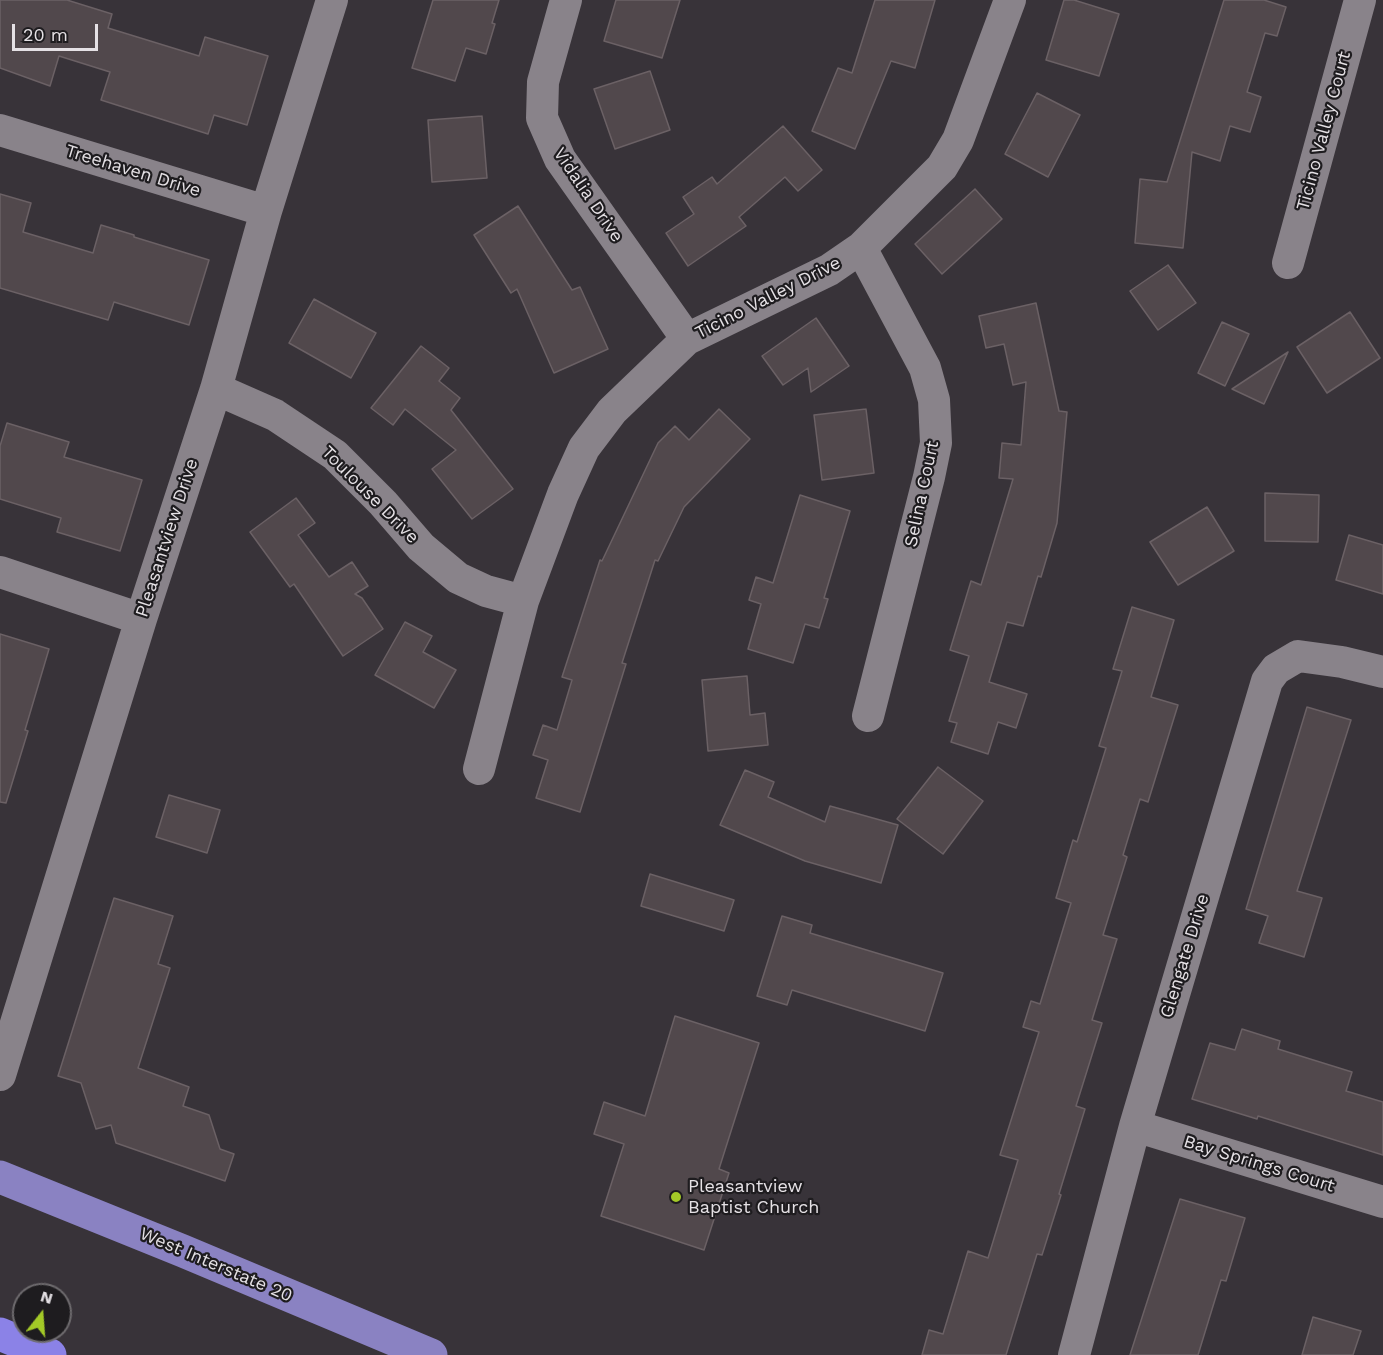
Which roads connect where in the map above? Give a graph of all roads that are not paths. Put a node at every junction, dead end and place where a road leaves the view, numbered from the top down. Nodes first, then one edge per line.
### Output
1 (332, 0) edge
2 (566, 0) edge
3 (1010, 0) edge
4 (1360, 0) edge
5 (0, 130) edge
6 (266, 211) junction
7 (861, 248) junction
8 (1288, 263) dead end
9 (687, 339) junction
10 (216, 389) junction
11 (0, 572) edge
12 (524, 601) junction
13 (141, 619) junction
14 (1383, 672) edge
15 (868, 716) dead end
16 (479, 770) dead end
17 (0, 1075) edge
18 (1135, 1125) junction
19 (0, 1177) edge
20 (1383, 1202) edge
21 (0, 1334) edge
22 (50, 1355) edge
23 (431, 1355) edge
24 (1074, 1355) edge

1 - 6 street, Pleasantview Drive
2 - 9 street, Vidalia Drive
3 - 7 street, Ticino Valley Drive
4 - 8 street, Ticino Valley Court
5 - 6 street, Treehaven Drive
6 - 10 street, Pleasantview Drive
7 - 9 street, Ticino Valley Drive
7 - 15 street, Selina Court
9 - 12 street, Ticino Valley Drive
10 - 12 street, Toulouse Drive
10 - 13 street, Pleasantview Drive
11 - 13 street
12 - 16 street, Ticino Valley Drive
13 - 17 street, Pleasantview Drive
14 - 18 street, Glengate Drive
18 - 20 street, Bay Springs Court
18 - 24 street, Glengate Drive
19 - 23 main road, West Interstate 20
21 - 22 highway

